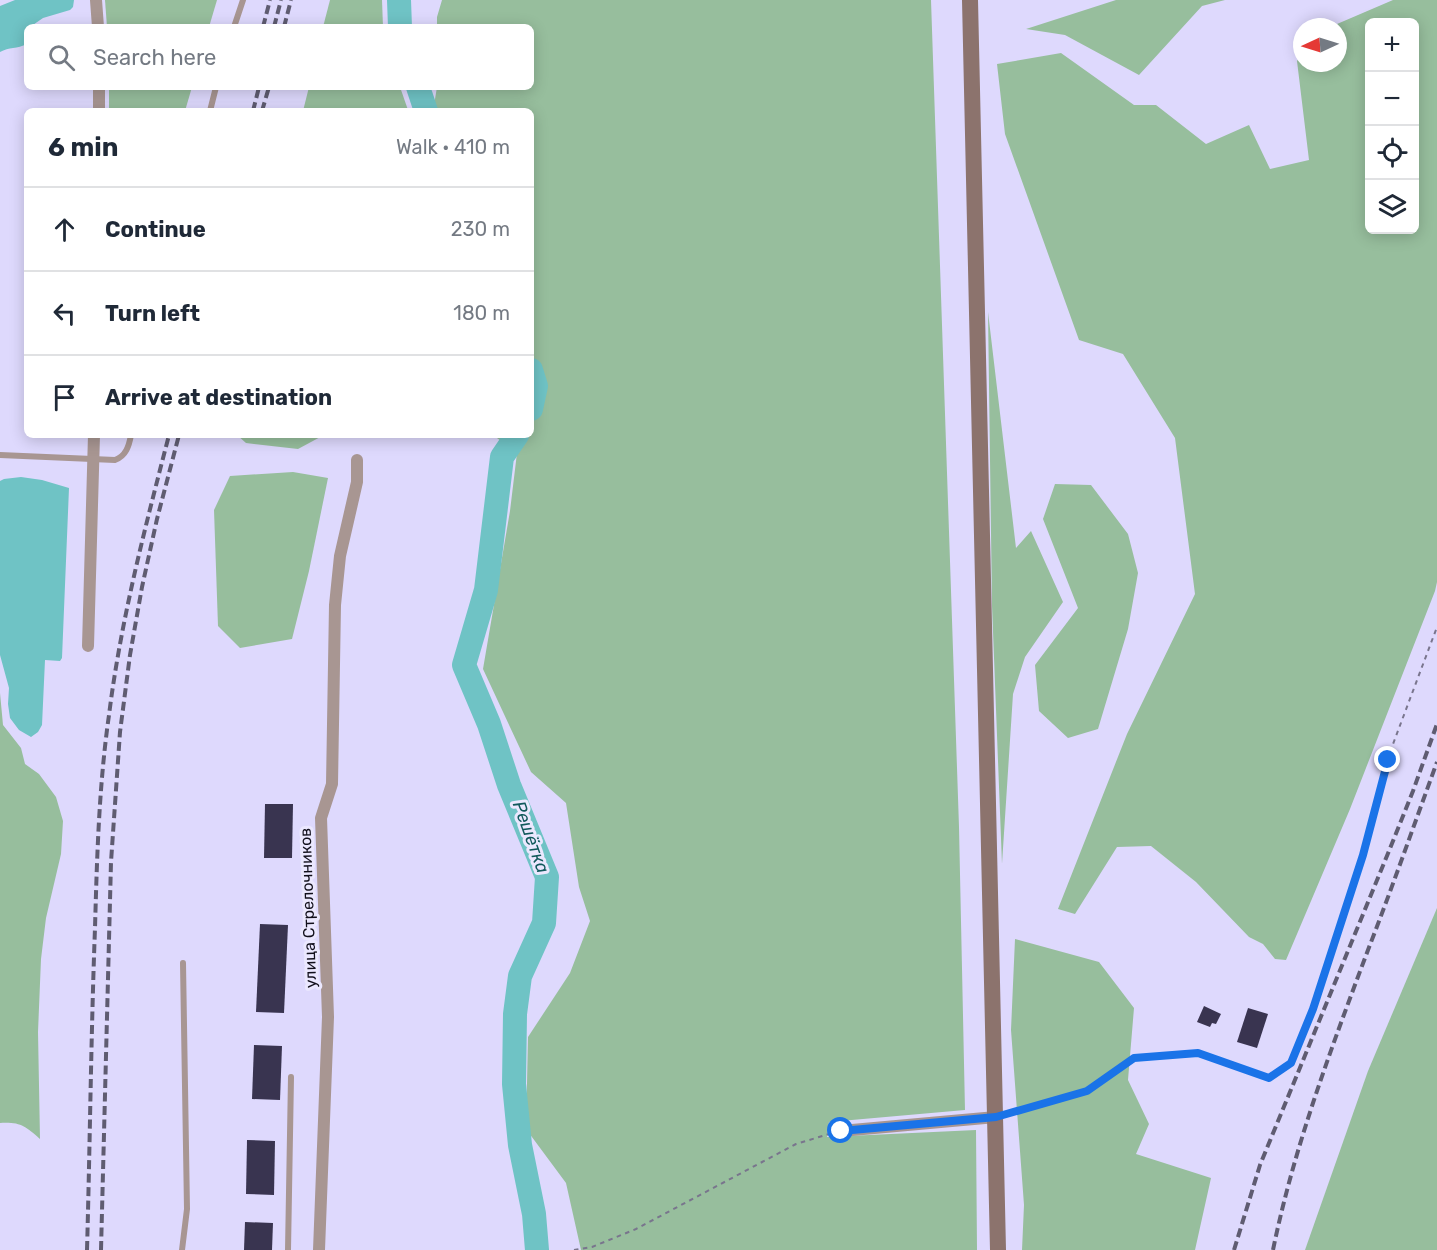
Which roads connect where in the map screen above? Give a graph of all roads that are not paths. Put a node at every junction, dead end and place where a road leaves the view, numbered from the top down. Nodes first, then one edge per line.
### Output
1 (96, 0) edge
2 (243, 0) edge
3 (970, 0) edge
4 (98, 24) edge
5 (235, 24) edge
6 (99, 90) edge
7 (215, 90) edge
8 (99, 108) edge
9 (211, 108) edge
10 (94, 438) edge
11 (130, 438) edge
12 (0, 455) edge
13 (93, 459) junction
14 (357, 460) dead end
15 (88, 646) dead end
16 (183, 963) dead end
17 (291, 1077) dead end
18 (996, 1117) junction
19 (841, 1131) road end
20 (182, 1250) edge
21 (288, 1250) edge
22 (319, 1250) edge
23 (998, 1250) edge

1 - 4 street
2 - 5 lane
3 - 18 street
6 - 8 street
7 - 9 lane
10 - 13 street
11 - 13 lane
12 - 13 lane
13 - 15 street
14 - 22 street, улица Стрелочников
16 - 20 lane
17 - 21 lane
18 - 19 street
18 - 23 street

